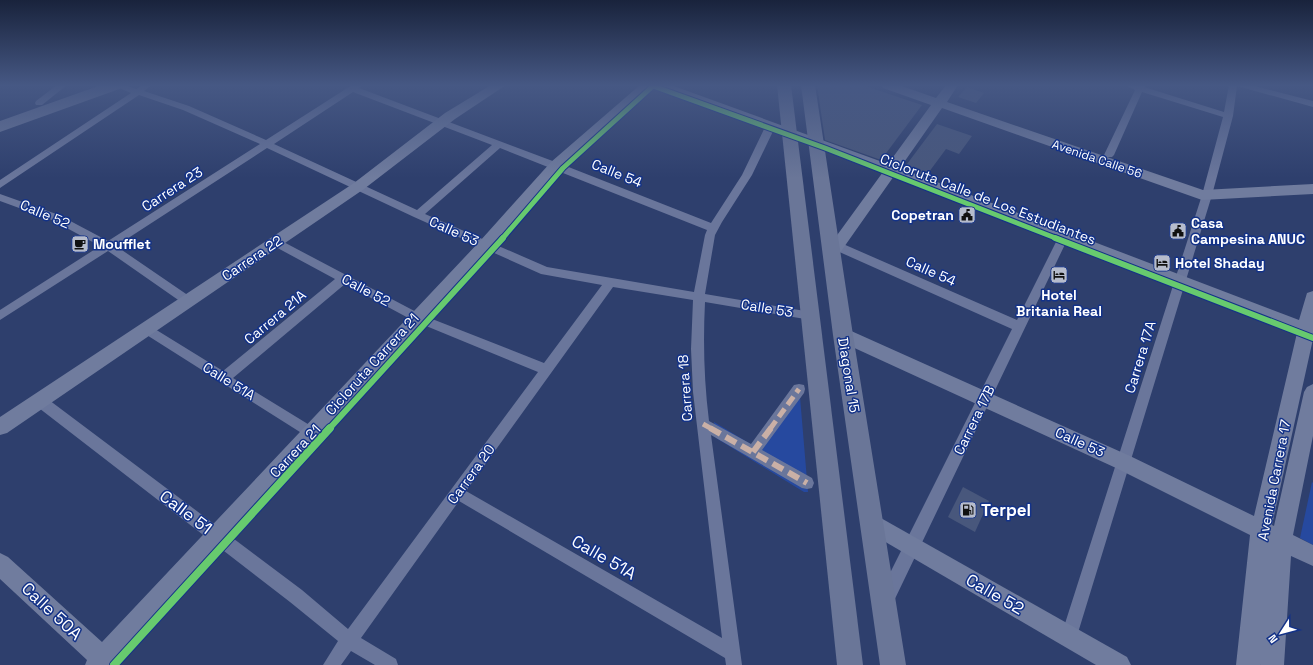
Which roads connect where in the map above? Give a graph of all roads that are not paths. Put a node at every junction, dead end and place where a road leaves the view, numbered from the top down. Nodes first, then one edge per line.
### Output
1 (30, 116) edge
2 (102, 116) edge
3 (204, 116) edge
4 (310, 116) edge
5 (427, 116) edge
6 (451, 116) edge
7 (612, 116) edge
8 (747, 116) edge
9 (782, 116) edge
10 (812, 116) edge
11 (930, 116) edge
12 (982, 116) edge
13 (987, 116) edge
14 (1127, 116) edge
15 (1228, 116) edge
16 (442, 122) junction
17 (0, 127) edge
18 (781, 128) junction
19 (816, 141) junction
20 (267, 144) junction
21 (499, 144) junction
22 (1110, 156) junction
23 (556, 165) junction
24 (891, 170) junction
25 (1313, 180) edge
26 (0, 185) edge
27 (359, 186) junction
28 (1313, 189) edge
29 (1208, 191) junction
30 (0, 197) edge
31 (418, 215) junction
32 (713, 228) junction
33 (1064, 236) junction
34 (276, 242) junction
35 (485, 245) junction
36 (108, 246) junction
37 (833, 247) junction
38 (344, 278) junction
39 (1180, 280) junction
40 (610, 282) junction
41 (699, 297) junction
42 (1313, 297) edge
43 (188, 301) junction
44 (0, 316) edge
45 (811, 316) junction
46 (418, 318) junction
47 (1020, 327) junction
48 (146, 329) junction
49 (1310, 330) edge
50 (843, 334) junction
51 (547, 370) junction
52 (224, 378) junction
53 (799, 389) dead end
54 (1313, 392) edge
55 (984, 399) junction
56 (40, 401) junction
57 (703, 424) junction
58 (0, 427) edge
59 (311, 433) junction
60 (753, 452) junction
61 (1124, 462) junction
62 (807, 483) dead end
63 (457, 493) junction
64 (872, 523) junction
65 (1261, 529) junction
66 (217, 536) junction
67 (1281, 540) junction
68 (912, 546) junction
69 (1313, 556) edge
70 (0, 564) edge
71 (884, 604) junction
72 (1069, 636) junction
73 (349, 640) junction
74 (733, 659) edge
75 (100, 662) edge
76 (849, 663) edge
77 (331, 665) edge
78 (390, 665) edge
79 (893, 665) edge
80 (1119, 665) edge
81 (1248, 665) edge
82 (1272, 665) edge

1 - 17 highway
2 - 26 street
3 - 20 street, Calle 53
4 - 20 street, Carrera 23
5 - 16 street, Calle 54
6 - 16 street, Carrera 22
7 - 23 street, Carrera 21
8 - 18 street
9 - 18 main road
10 - 19 main road, Diagonal 15
11 - 24 street
12 - 29 street, Avenida Calle 56
13 - 22 street, Avenida Calle 56
14 - 22 street
15 - 29 street, Carrera 17A
16 - 21 street, Calle 54
16 - 27 street, Carrera 22
18 - 19 street
18 - 32 street, Carrera 18
18 - 45 main road
19 - 24 street
19 - 37 main road, Diagonal 15
20 - 27 street, Calle 53
20 - 36 street, Carrera 23
21 - 23 street, Calle 54
21 - 31 street
22 - 29 street, Avenida Calle 56
23 - 32 street, Calle 54
23 - 35 street, Carrera 21
24 - 33 street
24 - 37 street
25 - 29 street, Avenida Calle 56
27 - 31 street, Calle 53
27 - 34 street, Carrera 22
28 - 29 street, Avenida Calle 56
29 - 39 street, Carrera 17A
30 - 36 street, Calle 52
31 - 35 street, Calle 53
32 - 41 street, Carrera 18
33 - 39 street
33 - 47 street, Carrera 17B
34 - 38 street, Calle 52
34 - 43 street, Carrera 22
35 - 40 street, Calle 53
35 - 46 street, Carrera 21
36 - 43 street, Calle 52
36 - 44 street, Carrera 23
37 - 47 street, Calle 54
37 - 50 main road, Diagonal 15
38 - 46 street, Calle 52
38 - 52 street, Carrera 21A
39 - 49 street
39 - 61 street, Carrera 17A
40 - 41 street, Calle 53
40 - 51 street, Carrera 20
41 - 45 street, Calle 53
41 - 57 street, Carrera 18
42 - 49 street, Avenida Carrera 17
43 - 48 street, Carrera 22
45 - 76 main road
46 - 51 street, Calle 52
46 - 59 street, Carrera 21
47 - 55 street, Carrera 17B
48 - 52 street, Calle 51A
48 - 56 street, Carrera 22
49 - 65 street, Avenida Carrera 17
50 - 55 street, Calle 53
50 - 64 main road, Diagonal 15
51 - 63 street, Carrera 20
52 - 59 street, Calle 51A
53 - 60 street
54 - 67 street, Avenida Carrera 17
55 - 61 street, Calle 53
55 - 68 street, Carrera 17B
56 - 58 street, Carrera 22
56 - 66 street, Calle 51
57 - 60 street
57 - 74 street, Carrera 18
59 - 66 street, Carrera 21
60 - 62 street
61 - 65 street, Calle 53
61 - 72 street, Carrera 17A
63 - 73 street, Carrera 20
63 - 74 street, Calle 51A
64 - 68 street, Calle 52
64 - 71 main road, Diagonal 15
65 - 67 street, Calle 53
65 - 81 street, Avenida Carrera 17
66 - 73 street, Calle 51
66 - 75 street, Carrera 21
67 - 69 street, Calle 53
67 - 82 street, Avenida Carrera 17
68 - 71 street, Carrera 17B
68 - 72 street, Calle 52
70 - 75 street, Calle 50A
71 - 79 main road, Diagonal 15
72 - 80 street, Calle 52
73 - 77 street, Carrera 20
73 - 78 street, Calle 51

